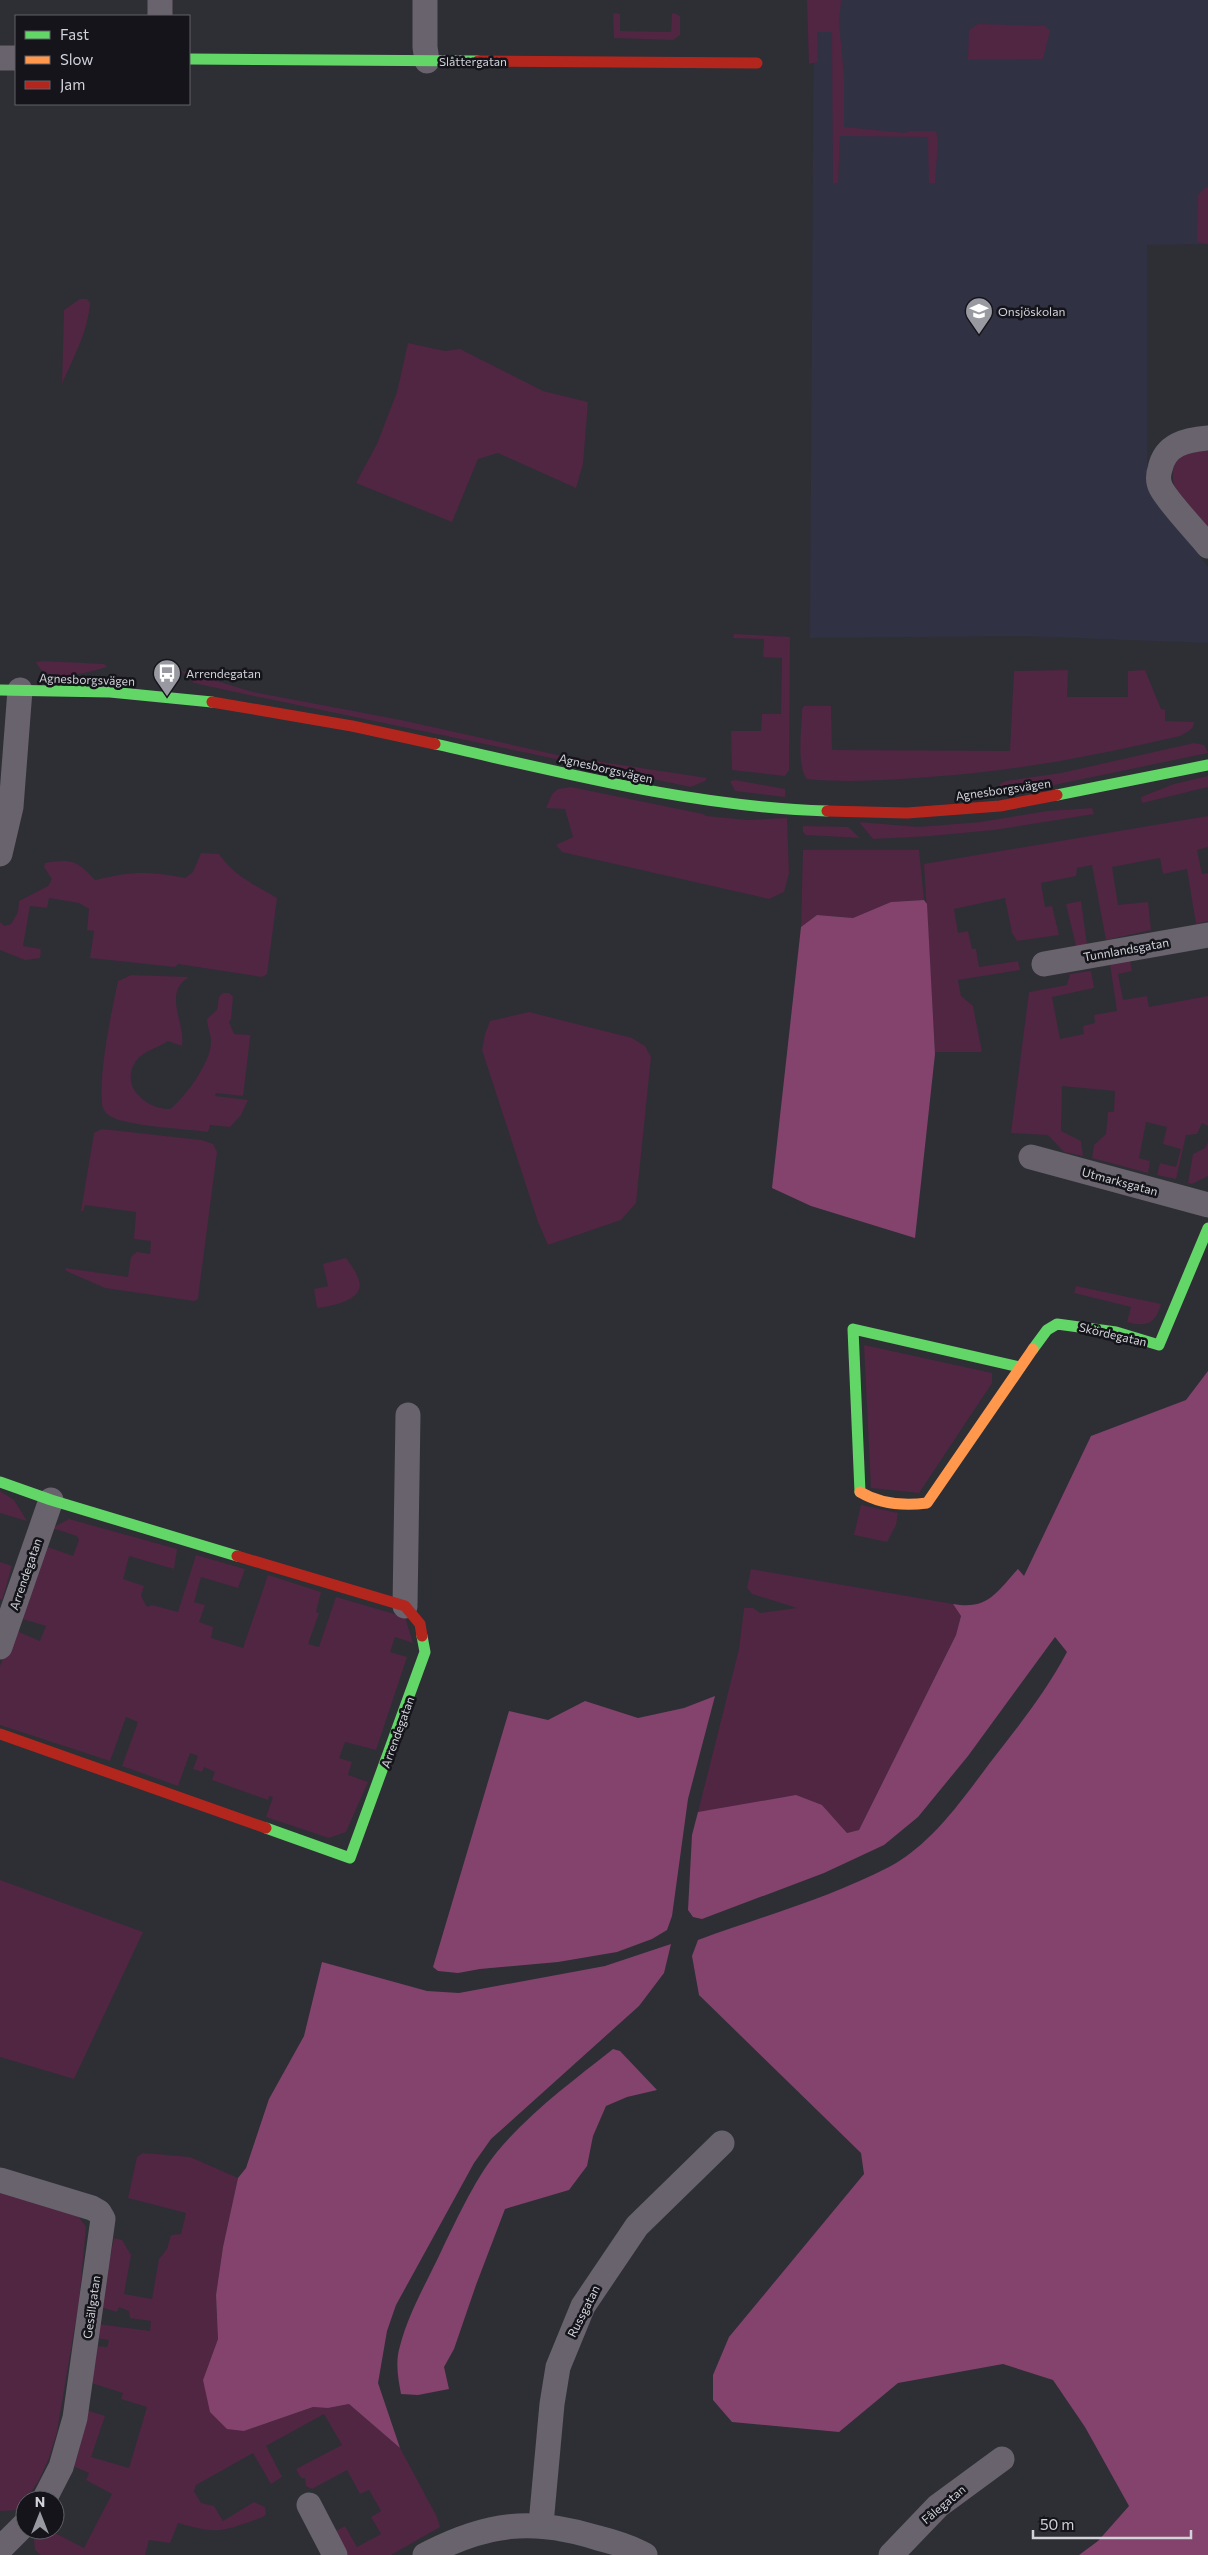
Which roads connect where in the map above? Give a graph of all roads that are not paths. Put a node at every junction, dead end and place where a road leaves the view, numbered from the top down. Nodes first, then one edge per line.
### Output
1 (160, 0) edge
2 (425, 0) edge
3 (160, 15) edge
4 (0, 58) edge
5 (15, 58) edge
6 (190, 59) edge
7 (427, 61) junction
8 (757, 63) dead end
9 (1208, 438) edge
10 (1208, 546) edge
11 (10, 690) edge
12 (1208, 765) edge
13 (0, 854) edge
14 (1208, 935) edge
15 (1044, 964) dead end
16 (1031, 1157) dead end
17 (1208, 1205) edge
18 (1208, 1228) edge
19 (1020, 1367) junction
20 (408, 1415) dead end
21 (0, 1482) edge
22 (51, 1500) junction
23 (405, 1606) junction
24 (0, 1647) edge
25 (0, 1734) edge
26 (722, 2143) dead end
27 (0, 2180) edge
28 (1002, 2459) dead end
29 (49, 2490) edge
30 (309, 2505) dead end
31 (541, 2524) junction
32 (335, 2555) edge
33 (426, 2555) edge
34 (645, 2555) edge
35 (891, 2555) edge

1 - 3 street
2 - 7 street
4 - 5 street
6 - 7 street, Slåttergatan
7 - 8 street, Slåttergatan
9 - 10 street
11 - 12 street, Agnesborgsvägen
11 - 13 street
14 - 15 street, Tunnlandsgatan
16 - 17 street, Utmarksgatan
18 - 19 street, Skördegatan
19 - 19 street
20 - 23 street
21 - 22 street
22 - 23 street
22 - 24 street, Arrendegatan
23 - 25 street, Arrendegatan
26 - 31 street, Russgatan
27 - 29 street, Gesällgatan
28 - 35 street, Fålegatan
30 - 32 street
31 - 33 street
31 - 34 street

